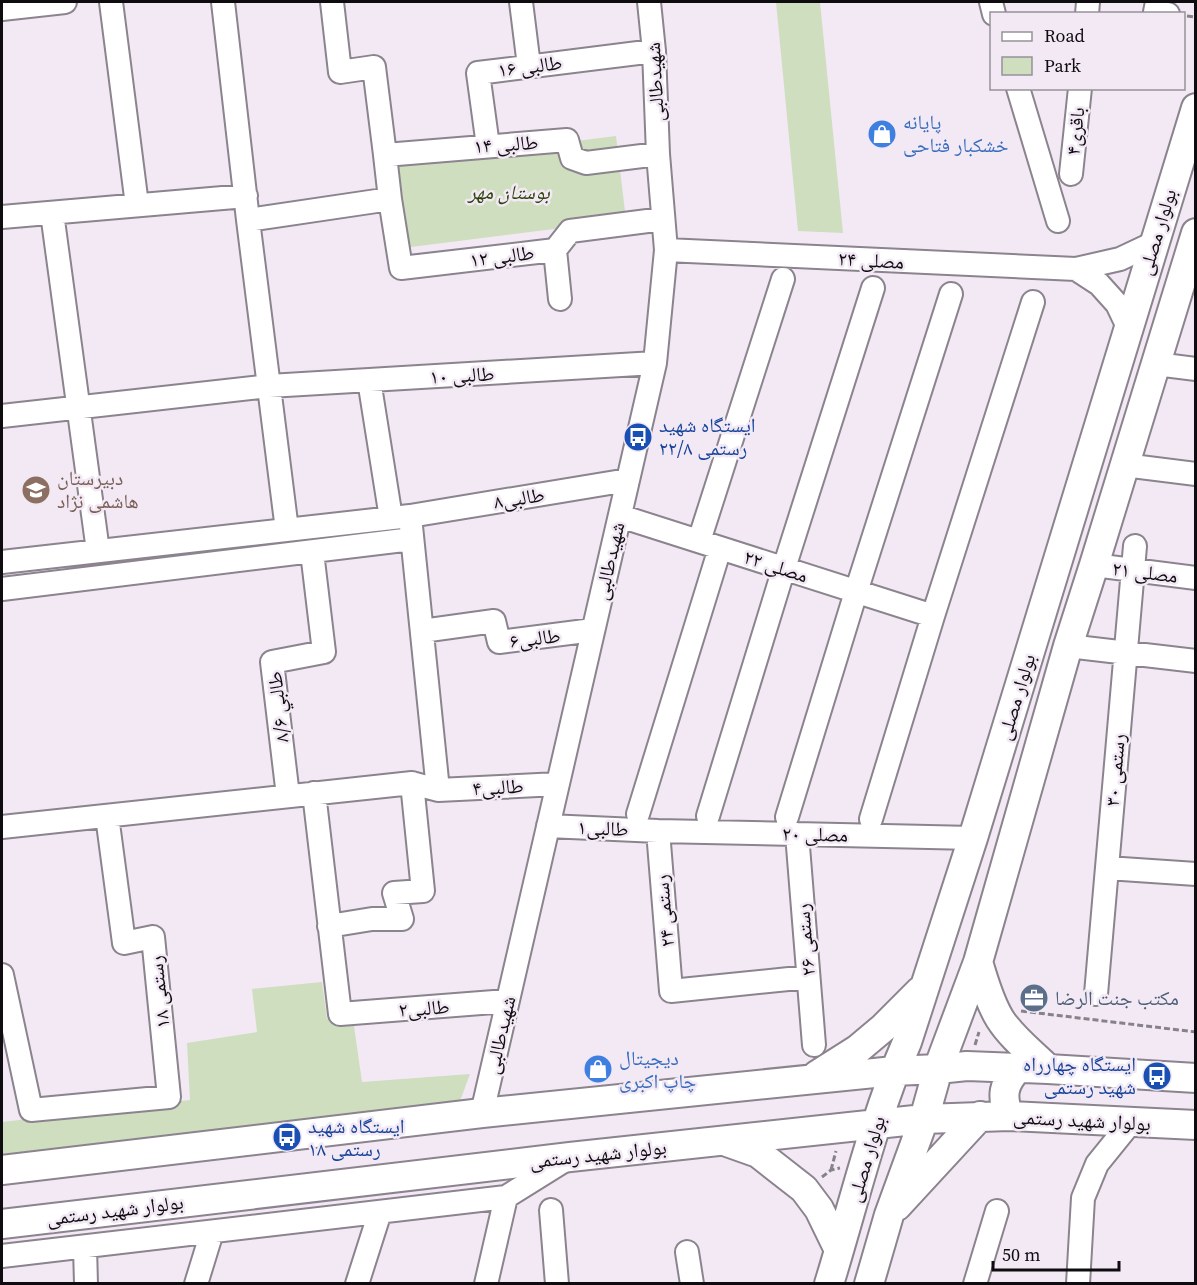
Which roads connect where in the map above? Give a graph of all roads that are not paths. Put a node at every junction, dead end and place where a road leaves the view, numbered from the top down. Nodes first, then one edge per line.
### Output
1 (65, 2) edge
2 (111, 2) edge
3 (223, 2) edge
4 (332, 2) edge
5 (521, 2) edge
6 (649, 2) edge
7 (34, 3) edge
8 (2, 9) edge
9 (654, 51) junction
10 (529, 66) junction
11 (1018, 90) edge
12 (1080, 90) edge
13 (1196, 108) edge
14 (488, 146) junction
15 (658, 154) junction
16 (385, 155) junction
17 (1071, 174) dead end
18 (246, 196) junction
19 (390, 199) junction
20 (136, 205) junction
21 (52, 213) junction
22 (2, 218) edge
23 (663, 219) junction
24 (248, 220) junction
25 (1058, 221) dead end
26 (1196, 233) edge
27 (1154, 243) junction
28 (555, 250) junction
29 (666, 250) junction
30 (1076, 270) junction
31 (783, 279) dead end
32 (873, 288) dead end
33 (951, 294) dead end
34 (560, 299) dead end
35 (1033, 302) dead end
36 (1128, 327) junction
37 (655, 363) junction
38 (1156, 364) junction
39 (1196, 369) edge
40 (369, 380) junction
41 (269, 386) junction
42 (77, 408) junction
43 (2, 416) edge
44 (1124, 465) junction
45 (1196, 474) edge
46 (628, 480) junction
47 (620, 516) junction
48 (400, 517) junction
49 (287, 530) junction
50 (412, 540) junction
51 (710, 545) junction
52 (1135, 546) dead end
53 (98, 551) junction
54 (312, 552) junction
55 (2, 562) edge
56 (1094, 565) junction
57 (784, 568) junction
58 (1132, 570) junction
59 (1196, 578) edge
60 (2, 589) edge
61 (856, 591) junction
62 (933, 616) junction
63 (593, 630) junction
64 (422, 631) junction
65 (1068, 646) junction
66 (1126, 654) junction
67 (1196, 661) edge
68 (412, 783) junction
69 (558, 784) junction
70 (438, 790) junction
71 (314, 793) junction
72 (288, 796) junction
73 (638, 814) dead end
74 (107, 816) junction
75 (708, 816) dead end
76 (871, 819) dead end
77 (548, 826) junction
78 (792, 826) junction
79 (2, 827) edge
80 (658, 831) junction
81 (973, 838) junction
82 (1107, 868) junction
83 (1196, 874) edge
84 (329, 926) junction
85 (978, 962) junction
86 (2, 975) edge
87 (808, 977) junction
88 (925, 987) junction
89 (1096, 994) dead end
90 (507, 1001) junction
91 (814, 1045) dead end
92 (1018, 1068) junction
93 (938, 1069) junction
94 (1048, 1069) junction
95 (894, 1071) junction
96 (813, 1078) junction
97 (1196, 1078) edge
98 (482, 1113) junction
99 (981, 1116) junction
100 (1009, 1116) junction
101 (924, 1119) junction
102 (1131, 1122) junction
103 (875, 1124) junction
104 (1196, 1125) edge
105 (722, 1140) junction
106 (570, 1157) junction
107 (2, 1170) edge
108 (506, 1197) junction
109 (551, 1210) dead end
110 (996, 1211) dead end
111 (380, 1212) junction
112 (889, 1215) junction
113 (2, 1224) edge
114 (212, 1232) junction
115 (85, 1247) junction
116 (839, 1250) junction
117 (687, 1252) dead end
118 (2, 1256) edge
119 (86, 1284) edge
120 (196, 1284) edge
121 (357, 1284) edge
122 (486, 1284) edge
123 (557, 1284) edge
124 (692, 1284) edge
125 (829, 1284) edge
126 (869, 1284) edge
127 (975, 1284) edge
128 (1078, 1284) edge

1 - 7 street
2 - 20 street
3 - 18 street
4 - 16 street
5 - 10 street
6 - 9 street, شهیدطالبی
7 - 8 street
9 - 10 street, طالبی ۱۶
9 - 15 street, شهیدطالبی
10 - 14 street, طالبی ۱۶
11 - 25 street
12 - 17 street, باقری۴
13 - 27 main road, بولوار مصلی
14 - 15 street, طالبی ۱۴
14 - 16 street, طالبی ۱۴
15 - 23 street, شهیدطالبی
16 - 19 street
18 - 20 street
18 - 24 street
19 - 24 street
19 - 28 street, طالبی ۱۲
20 - 21 street
21 - 22 street
21 - 42 street
23 - 28 street, طالبی ۱۲
23 - 29 street, شهیدطالبی
24 - 41 street
26 - 38 main road, بولوار مصلی
27 - 30 street
27 - 36 main road, بولوار مصلی
28 - 34 street
29 - 30 street, مصلی ۲۴
29 - 37 street, شهیدطالبی
30 - 36 street
31 - 51 street
32 - 57 street
33 - 61 street
35 - 62 street
36 - 81 main road, بولوار مصلی
37 - 40 street, طالبی ۱۰
37 - 46 street, شهیدطالبی
38 - 39 street
38 - 44 main road, بولوار مصلی
40 - 41 street, طالبی ۱۰
40 - 48 street
41 - 42 street, طالبی ۱۰
41 - 49 street
42 - 43 street, طالبی ۱۰
42 - 53 street
44 - 45 street
44 - 56 main road, بولوار مصلی
46 - 47 street, شهیدطالبی
46 - 48 street, طالبی۸
47 - 51 street, مصلی ۲۲
47 - 63 street, شهیدطالبی
48 - 49 street, طالبی۸
48 - 50 street
49 - 53 street, طالبی۸
50 - 54 street
50 - 64 street
51 - 57 street, مصلی ۲۲
51 - 73 street
52 - 58 street, رستمی ۳۰
53 - 55 street, طالبی۸
54 - 60 street
54 - 72 street, طالبي ۸/۶
56 - 58 street, مصلی ۲۱
56 - 65 main road, بولوار مصلی
57 - 61 street, مصلی ۲۲
57 - 75 street
58 - 59 street, مصلی ۲۱
58 - 66 street, رستمی ۳۰
61 - 62 street, مصلی ۲۲
61 - 78 street
62 - 76 street
63 - 64 street, طالبی۶
63 - 69 street, شهیدطالبی
64 - 70 street
65 - 66 street
65 - 85 main road, بولوار مصلی
66 - 67 street
66 - 82 street, رستمی ۳۰
68 - 70 street, طالبی۴
68 - 71 street
68 - 84 street
69 - 70 street, طالبی۴
69 - 77 street, شهیدطالبی
71 - 72 street
71 - 84 street
72 - 74 street
74 - 79 street
74 - 86 street, رستمی ۱۸
77 - 80 street, طالبی۱
77 - 90 street, شهیدطالبی
78 - 80 street, مصلی ۲۰
78 - 81 street, مصلی ۲۰
78 - 87 street, رستمی ۲۶
80 - 87 street, رستمی ۲۴
81 - 88 main road, بولوار مصلی
82 - 83 street
82 - 89 street, رستمی ۳۰
84 - 90 street, طالبی۲
85 - 93 main road, بولوار مصلی
85 - 94 main road
87 - 91 street, رستمی ۲۶
88 - 95 main road, بولوار مصلی
88 - 96 main road
90 - 98 street, شهیدطالبی
92 - 93 main road
92 - 94 main road
92 - 100 main road
93 - 95 main road
93 - 101 main road, بولوار مصلی
94 - 97 main road
95 - 96 main road
95 - 103 main road, بولوار مصلی
96 - 98 main road
98 - 107 main road
99 - 100 main road, بولوار شهید رستمی
99 - 101 main road, بولوار شهید رستمی
99 - 112 main road
100 - 102 main road, بولوار شهید رستمی
101 - 103 main road, بولوار شهید رستمی
101 - 112 main road, بولوار مصلی
102 - 104 main road, بولوار شهید رستمی
102 - 128 street
103 - 105 main road, بولوار شهید رستمی
103 - 116 main road, بولوار مصلی
105 - 106 main road, بولوار شهید رستمی
105 - 116 main road
106 - 108 street
106 - 113 main road, بولوار شهید رستمی
108 - 111 street
108 - 122 street
109 - 123 street
110 - 127 street
111 - 114 street
111 - 121 street
112 - 126 main road, بولوار مصلی
114 - 115 street
114 - 120 street
115 - 118 street
115 - 119 street
116 - 125 main road, بولوار مصلی
117 - 124 street

